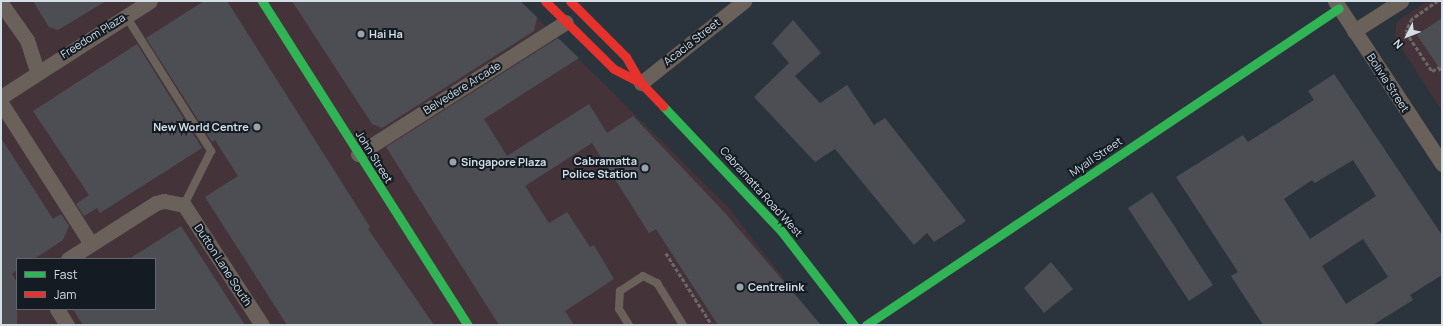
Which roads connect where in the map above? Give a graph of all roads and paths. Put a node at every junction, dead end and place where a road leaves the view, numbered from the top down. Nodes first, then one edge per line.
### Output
1 (150, 1) edge
2 (262, 1) edge
3 (545, 1) edge
4 (570, 1) edge
5 (744, 1) edge
6 (1401, 1) edge
7 (1438, 1) edge
8 (1, 3) edge
9 (1337, 5) edge
10 (126, 16) junction
11 (566, 22) junction
12 (1354, 31) junction
13 (37, 71) junction
14 (1442, 72) edge
15 (641, 83) junction
16 (1, 97) edge
17 (1, 103) edge
18 (358, 154) junction
19 (1442, 164) edge
20 (184, 205) junction
21 (91, 244) junction
22 (666, 253) dead end
23 (70, 258) edge
24 (58, 310) edge
25 (67, 325) edge
26 (262, 325) edge
27 (468, 325) edge
28 (628, 325) edge
29 (683, 325) edge
30 (712, 325) edge
31 (854, 325) edge
32 (866, 325) edge

1 - 10 street, Freedom Plaza
2 - 18 street, John Street
3 - 11 street, Cabramatta Road West
4 - 15 street, Cabramatta Road West
5 - 15 street, Acacia Street
6 - 12 street
7 - 14 path
8 - 13 street
9 - 12 street, Bolivia Street
9 - 32 street, Myall Street
10 - 13 street, Freedom Plaza
10 - 20 lane
11 - 15 street, Cabramatta Road West
11 - 18 street, Belvedere Arcade
12 - 19 street, Bolivia Street
13 - 16 street, Freedom Plaza
15 - 31 street, Cabramatta Road West
17 - 21 street
18 - 27 street, John Street
20 - 21 street
20 - 26 street, Dutton Lane South
21 - 23 street
22 - 30 path
24 - 25 street
28 - 29 lane

